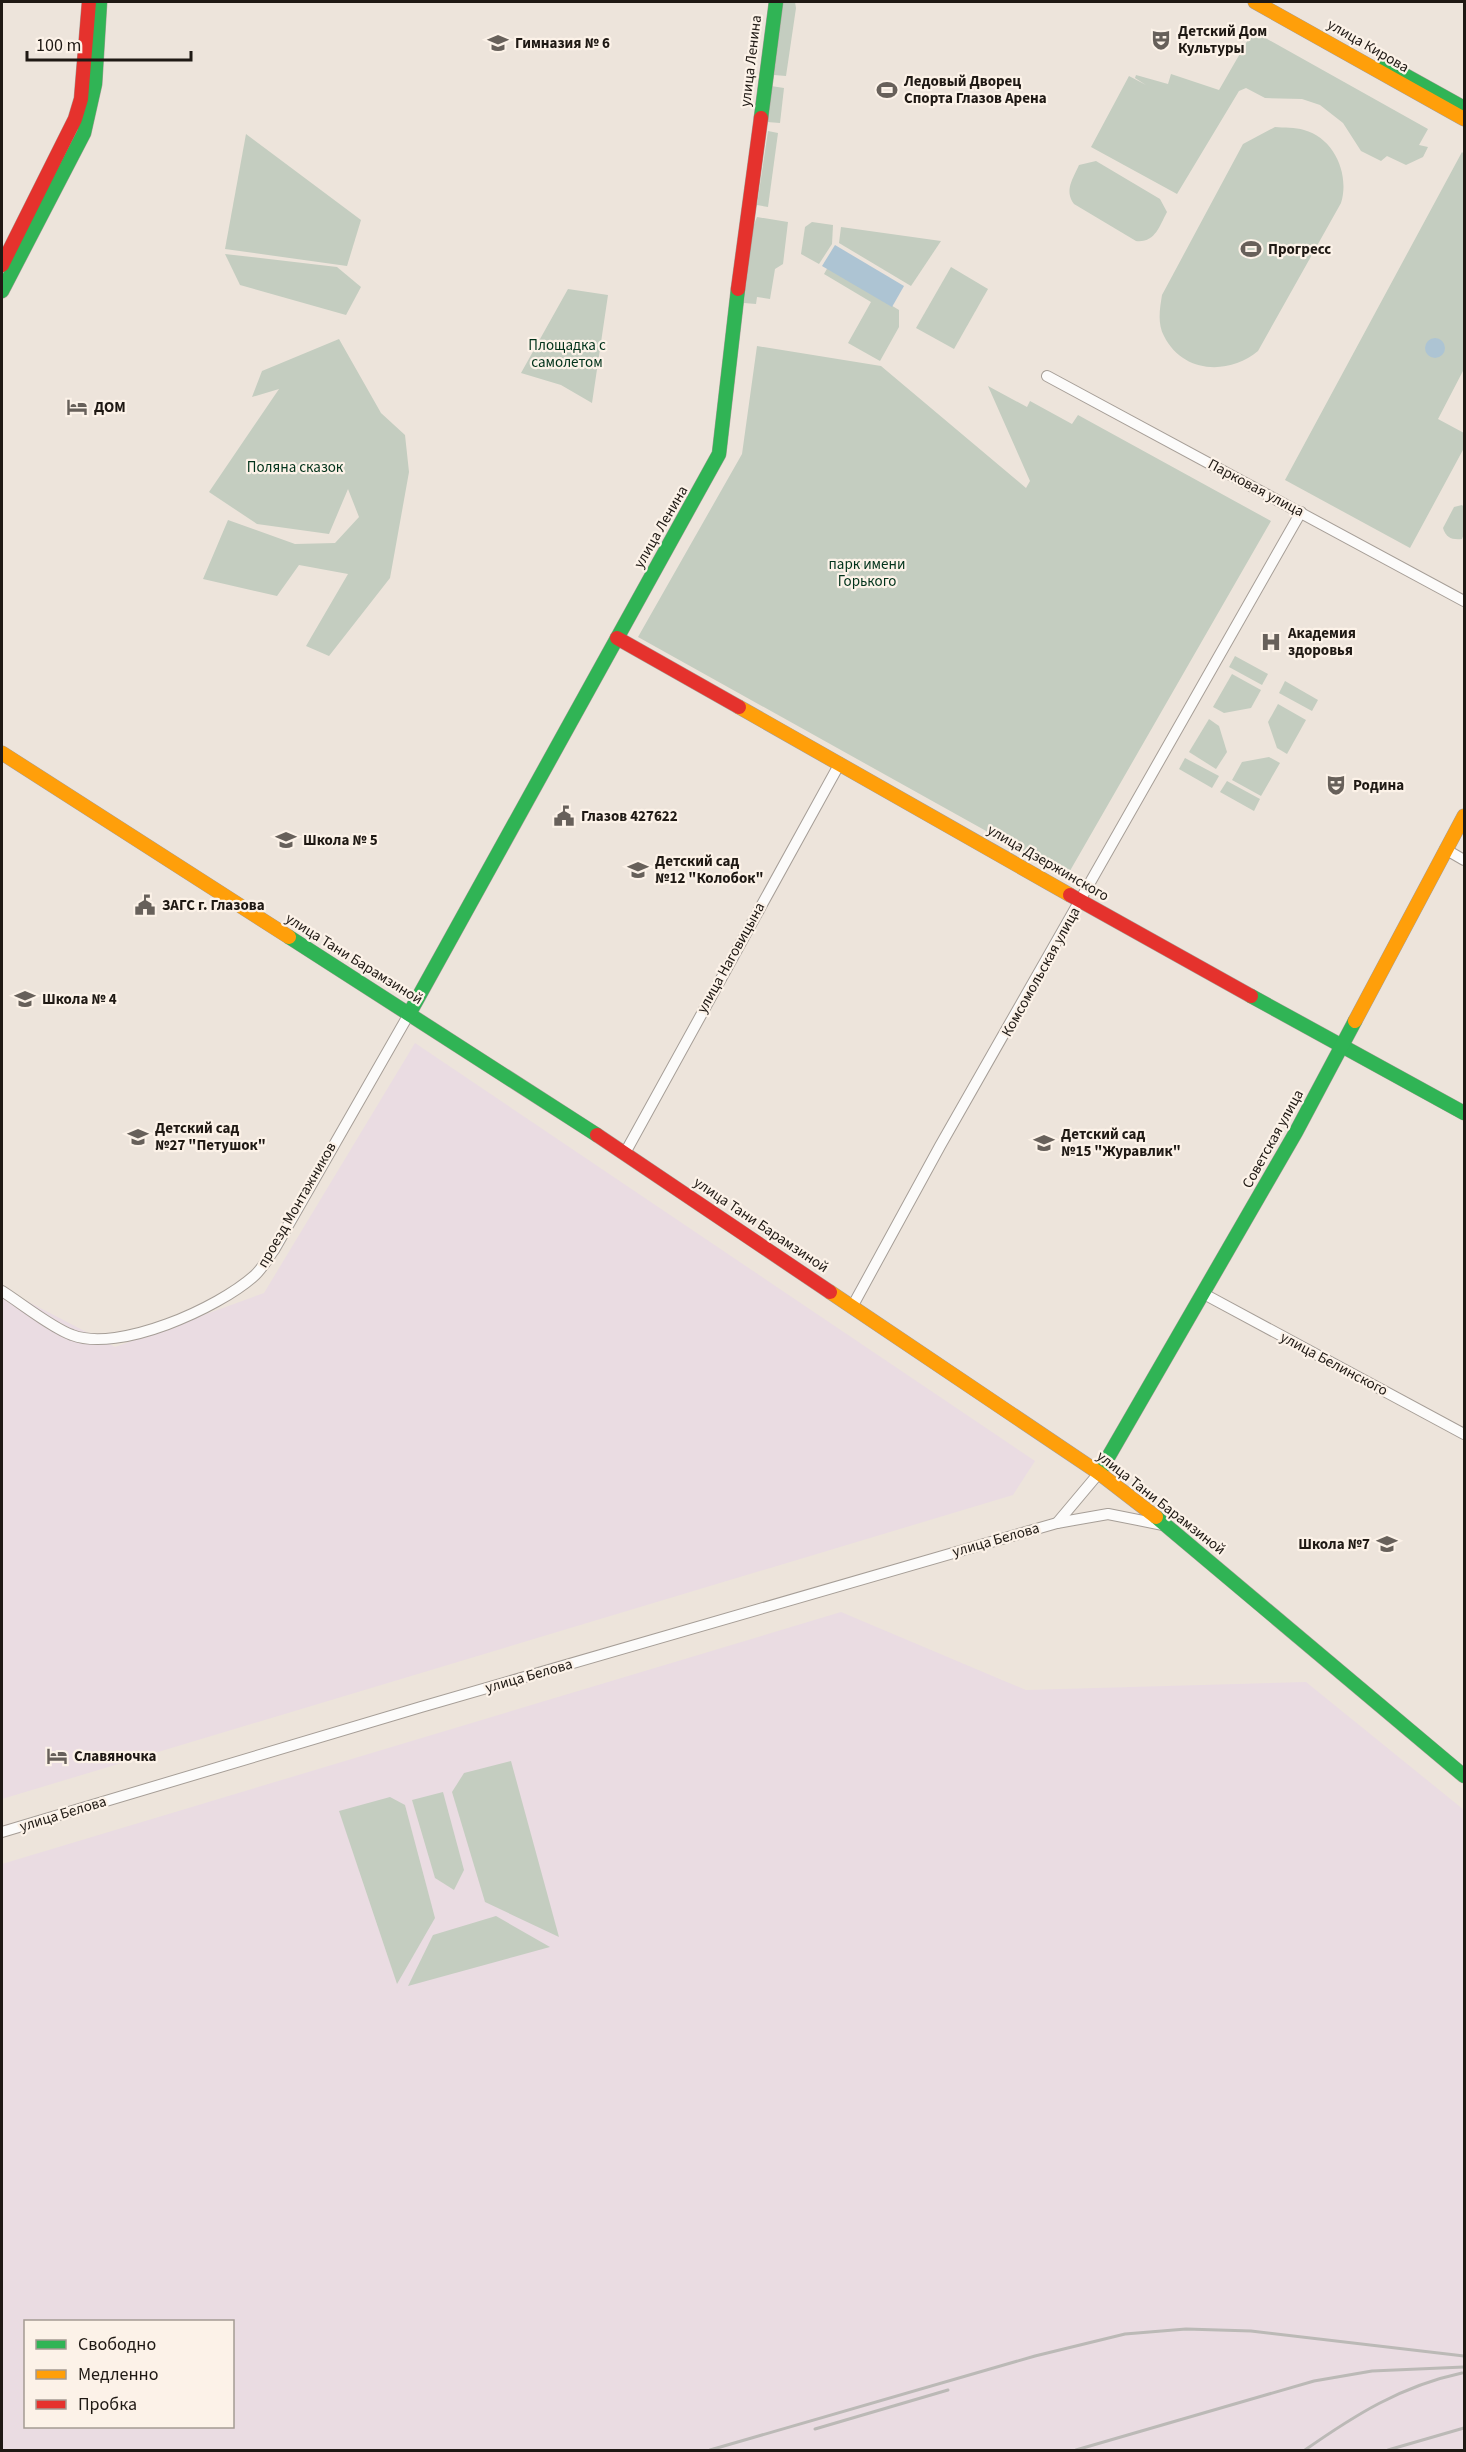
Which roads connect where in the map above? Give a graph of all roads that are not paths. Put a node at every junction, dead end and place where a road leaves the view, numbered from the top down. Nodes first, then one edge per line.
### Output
1 (89, 2) edge
2 (100, 2) edge
3 (776, 2) edge
4 (1255, 2) edge
5 (1271, 3) edge
6 (1464, 108) edge
7 (1464, 119) edge
8 (2, 265) edge
9 (2, 291) edge
10 (1047, 376) dead end
11 (1301, 512) junction
12 (1464, 602) edge
13 (617, 638) junction
14 (2, 753) edge
15 (840, 763) junction
16 (1464, 816) edge
17 (1445, 849) junction
18 (1464, 860) edge
19 (1081, 900) junction
20 (409, 1014) junction
21 (1343, 1047) junction
22 (1464, 1113) edge
23 (625, 1153) junction
24 (2, 1291) edge
25 (1204, 1294) junction
26 (852, 1307) junction
27 (1464, 1434) edge
28 (1099, 1473) junction
29 (1057, 1523) junction
30 (1168, 1527) junction
31 (1464, 1776) edge
32 (2, 1832) edge

1 - 8 street
2 - 9 street
3 - 13 street, улица Ленина
4 - 5 street, улица Кирова
5 - 6 street, улица Кирова
5 - 7 street, улица Кирова
10 - 11 street, Парковая улица
11 - 12 street, Парковая улица
11 - 19 street, Комсомольская улица
13 - 15 street, улица Дзержинского
13 - 20 street, улица Ленина
14 - 20 street, улица Тани Барамзиной
15 - 19 street, улица Дзержинского
15 - 23 street, улица Наговицына
16 - 17 street, Советская улица
17 - 18 street
17 - 21 street, Советская улица
19 - 21 street, улица Дзержинского
19 - 26 street, Комсомольская улица
20 - 23 street, улица Тани Барамзиной
20 - 24 street, проезд Монтажников
21 - 22 street, улица Дзержинского
21 - 25 street, Советская улица
23 - 26 street, улица Тани Барамзиной
25 - 27 street, улица Белинского
25 - 28 street, Советская улица
26 - 28 street, улица Тани Барамзиной
28 - 29 street, улица Белова
28 - 30 street, улица Тани Барамзиной
29 - 30 street, улица Белова
29 - 32 street, улица Белова
30 - 31 street, улица Тани Барамзиной

